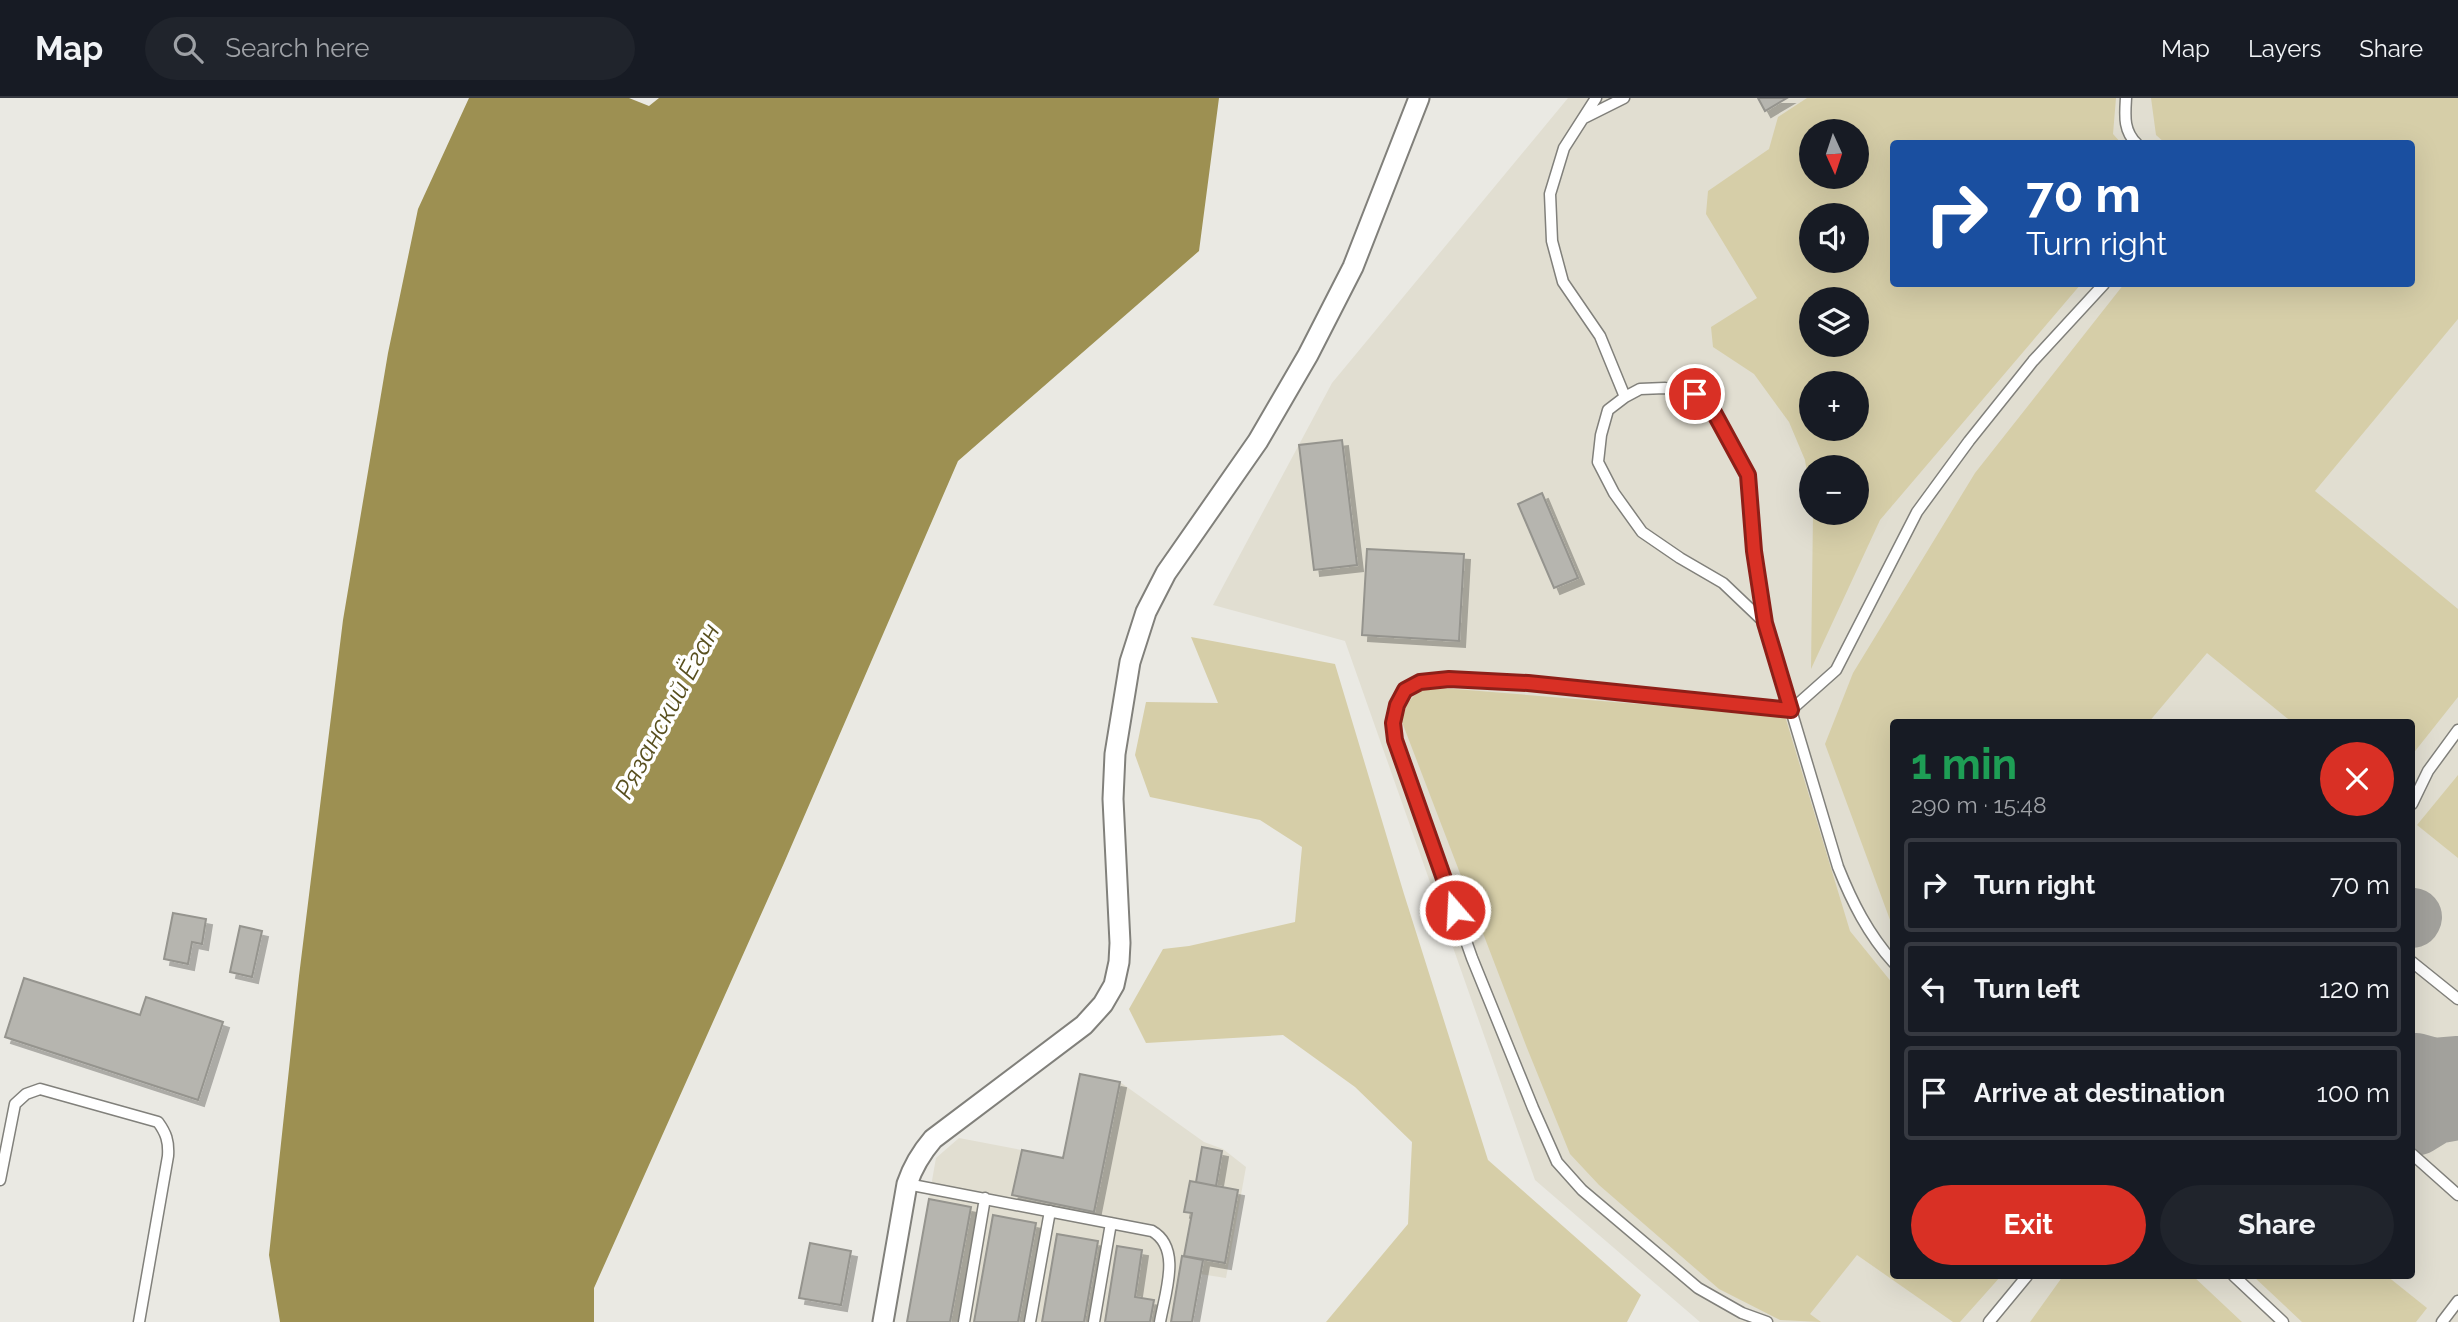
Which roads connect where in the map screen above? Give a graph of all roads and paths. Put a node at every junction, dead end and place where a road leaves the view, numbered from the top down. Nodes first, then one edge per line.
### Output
1 (1419, 98) edge
2 (1596, 98) edge
3 (1624, 98) edge
4 (2126, 98) edge
5 (1583, 118) junction
6 (2133, 140) edge
7 (2101, 287) edge
8 (1625, 397) junction
9 (1765, 623) junction
10 (1791, 710) junction
11 (2458, 730) edge
12 (2415, 798) edge
13 (1890, 959) edge
14 (2415, 964) edge
15 (2458, 999) edge
16 (2415, 1157) edge
17 (0, 1180) edge
18 (907, 1184) junction
19 (2458, 1195) edge
20 (985, 1198) junction
21 (1050, 1211) junction
22 (1111, 1223) junction
23 (2025, 1279) edge
24 (2237, 1279) edge
25 (2458, 1301) edge
26 (139, 1322) edge
27 (883, 1322) edge
28 (964, 1322) edge
29 (1030, 1322) edge
30 (1094, 1322) edge
31 (1160, 1322) edge
32 (1767, 1322) edge
33 (1989, 1322) edge
34 (2283, 1322) edge
35 (2442, 1322) edge

1 - 18 street
2 - 5 lane
3 - 5 lane
4 - 6 lane
5 - 8 lane
7 - 10 lane
8 - 9 lane
8 - 9 lane
9 - 10 lane
10 - 13 lane
10 - 32 lane
11 - 12 lane
14 - 15 lane
16 - 19 lane
17 - 26 lane
18 - 20 lane
18 - 27 street
20 - 21 lane
20 - 28 lane
21 - 22 lane
21 - 29 lane
22 - 30 lane
22 - 31 lane
23 - 33 lane
24 - 34 lane
25 - 35 lane

